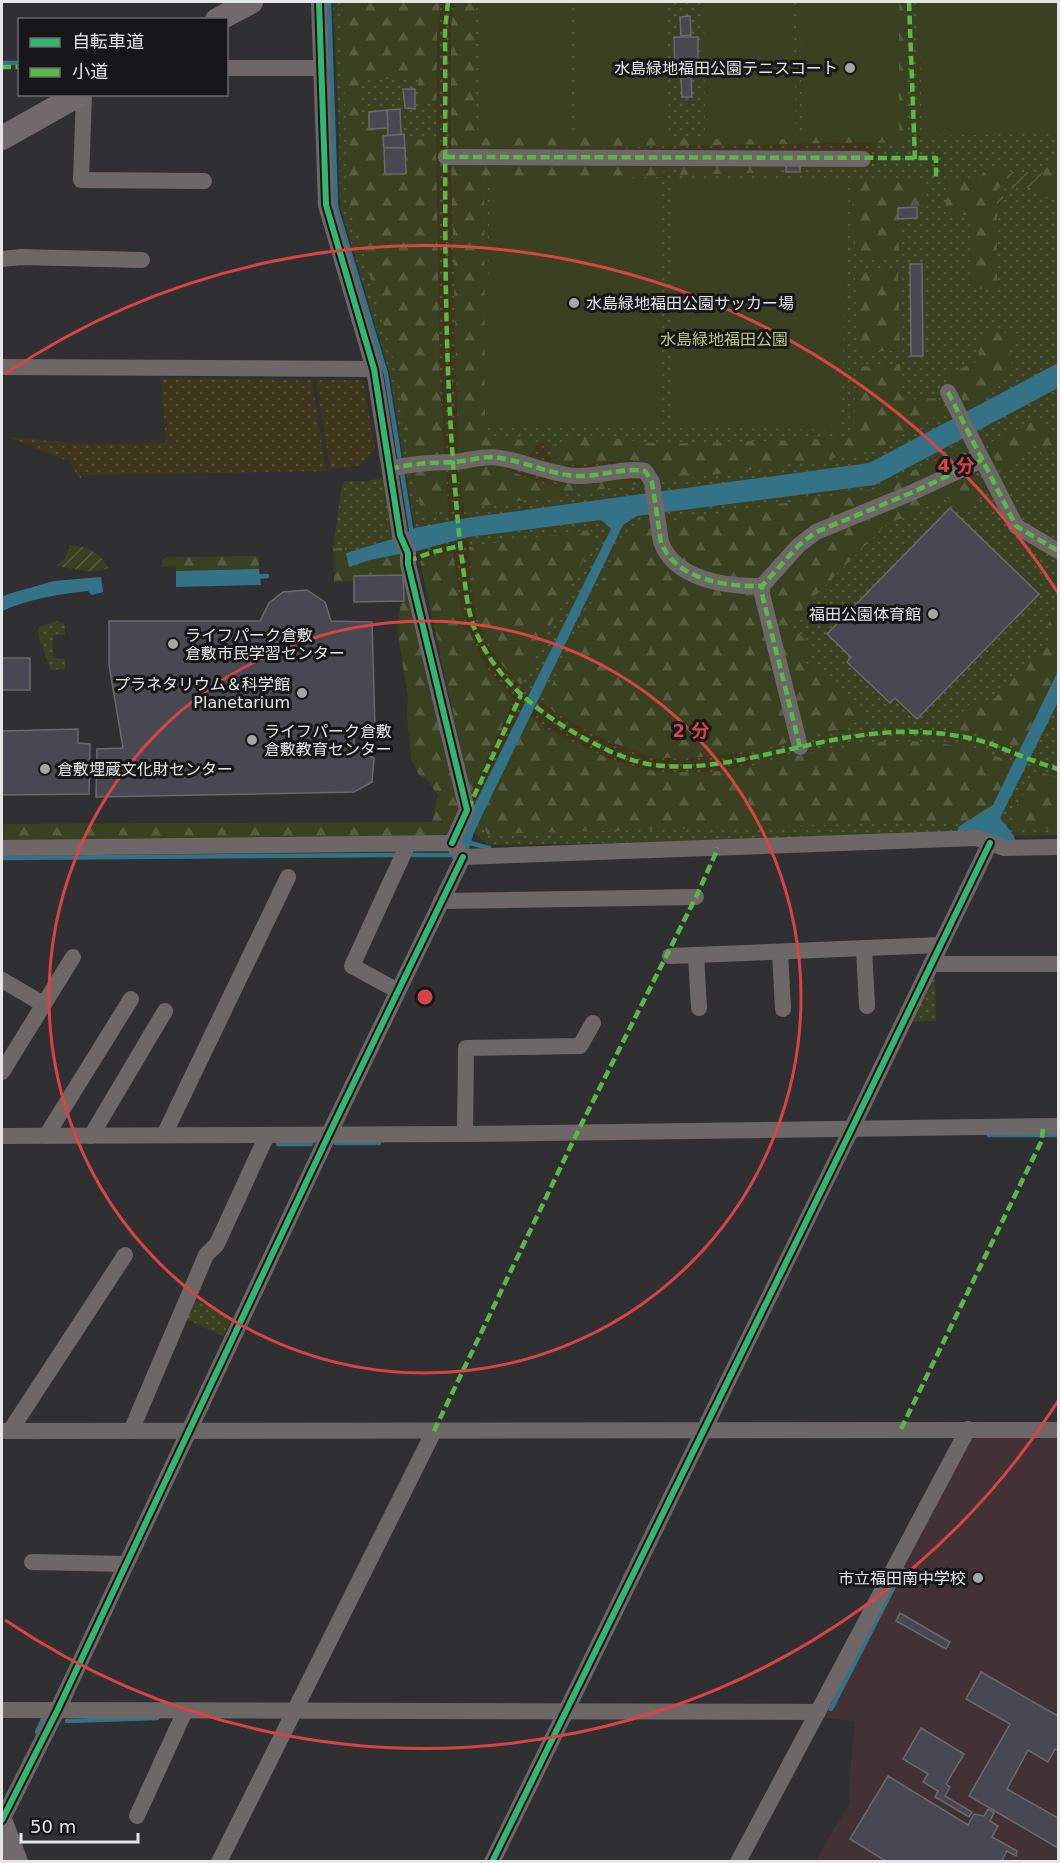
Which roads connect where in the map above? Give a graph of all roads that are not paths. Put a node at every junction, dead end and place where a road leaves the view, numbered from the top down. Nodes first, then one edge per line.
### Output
1 (250, 2) edge
2 (319, 2) edge
3 (221, 18) edge
4 (321, 64) junction
5 (228, 69) edge
6 (78, 96) edge
7 (82, 96) edge
8 (2, 138) edge
9 (446, 157) dead end
10 (863, 159) dead end
11 (204, 181) dead end
12 (2, 259) edge
13 (142, 260) dead end
14 (2, 367) edge
15 (374, 369) junction
16 (948, 392) dead end
17 (982, 460) junction
18 (397, 467) junction
19 (1059, 551) edge
20 (762, 586) junction
21 (800, 747) dead end
22 (452, 843) junction
23 (990, 843) junction
24 (408, 844) junction
25 (1059, 847) edge
26 (2, 848) edge
27 (463, 857) junction
28 (288, 878) dead end
29 (696, 897) dead end
30 (441, 901) junction
31 (940, 945) junction
32 (864, 948) junction
33 (780, 952) junction
34 (696, 955) junction
35 (73, 957) dead end
36 (670, 957) dead end
37 (931, 964) junction
38 (1059, 964) edge
39 (2, 980) edge
40 (398, 991) junction
41 (131, 999) dead end
42 (43, 1004) junction
43 (867, 1006) dead end
44 (699, 1008) dead end
45 (783, 1010) dead end
46 (165, 1011) dead end
47 (593, 1023) dead end
48 (2, 1072) edge
49 (1059, 1126) edge
50 (852, 1128) junction
51 (328, 1134) junction
52 (465, 1134) junction
53 (164, 1135) junction
54 (267, 1135) junction
55 (2, 1136) edge
56 (46, 1136) junction
57 (91, 1136) junction
58 (125, 1255) dead end
59 (968, 1429) junction
60 (703, 1430) junction
61 (1059, 1430) edge
62 (6, 1431) edge
63 (131, 1431) junction
64 (189, 1431) junction
65 (434, 1431) junction
66 (32, 1562) dead end
67 (125, 1564) junction
68 (2, 1710) edge
69 (57, 1710) junction
70 (186, 1711) junction
71 (294, 1711) junction
72 (565, 1712) junction
73 (818, 1712) junction
74 (137, 1816) dead end
75 (2, 1820) edge
76 (2, 1826) edge
77 (16, 1862) edge
78 (219, 1862) edge
79 (492, 1862) edge
80 (738, 1862) edge

1 - 3 street
2 - 4 street
4 - 5 street
4 - 15 street
6 - 8 street
7 - 11 street
9 - 10 street
12 - 13 street
14 - 15 street
15 - 18 street
16 - 17 street
17 - 19 street
17 - 20 street
18 - 20 street
18 - 22 street
20 - 21 street
22 - 24 street
22 - 27 street
23 - 25 street
23 - 27 street
23 - 31 street
24 - 26 street
24 - 40 street
27 - 30 street
28 - 53 street
29 - 30 street
30 - 40 street
31 - 32 street
31 - 37 street
32 - 33 street
32 - 43 street
33 - 34 street
33 - 45 street
34 - 36 street
34 - 44 street
35 - 42 street
37 - 38 street
37 - 50 street
39 - 42 street
40 - 51 street
41 - 56 street
42 - 48 street
46 - 57 street
47 - 52 street
49 - 50 street
50 - 52 street
50 - 60 street
51 - 52 street
51 - 54 street
51 - 64 street
53 - 54 street
53 - 57 street
54 - 63 street
55 - 56 street
56 - 57 street
58 - 62 street
59 - 60 street
59 - 61 street
59 - 73 street
60 - 65 street
60 - 72 street
62 - 63 street
63 - 64 street
64 - 65 street
64 - 67 street
65 - 71 street
66 - 67 street
67 - 69 street
68 - 69 street
69 - 70 street
69 - 75 street
70 - 71 street
70 - 74 street
71 - 72 street
71 - 78 street
72 - 73 street
72 - 79 street
73 - 80 street
76 - 77 street

